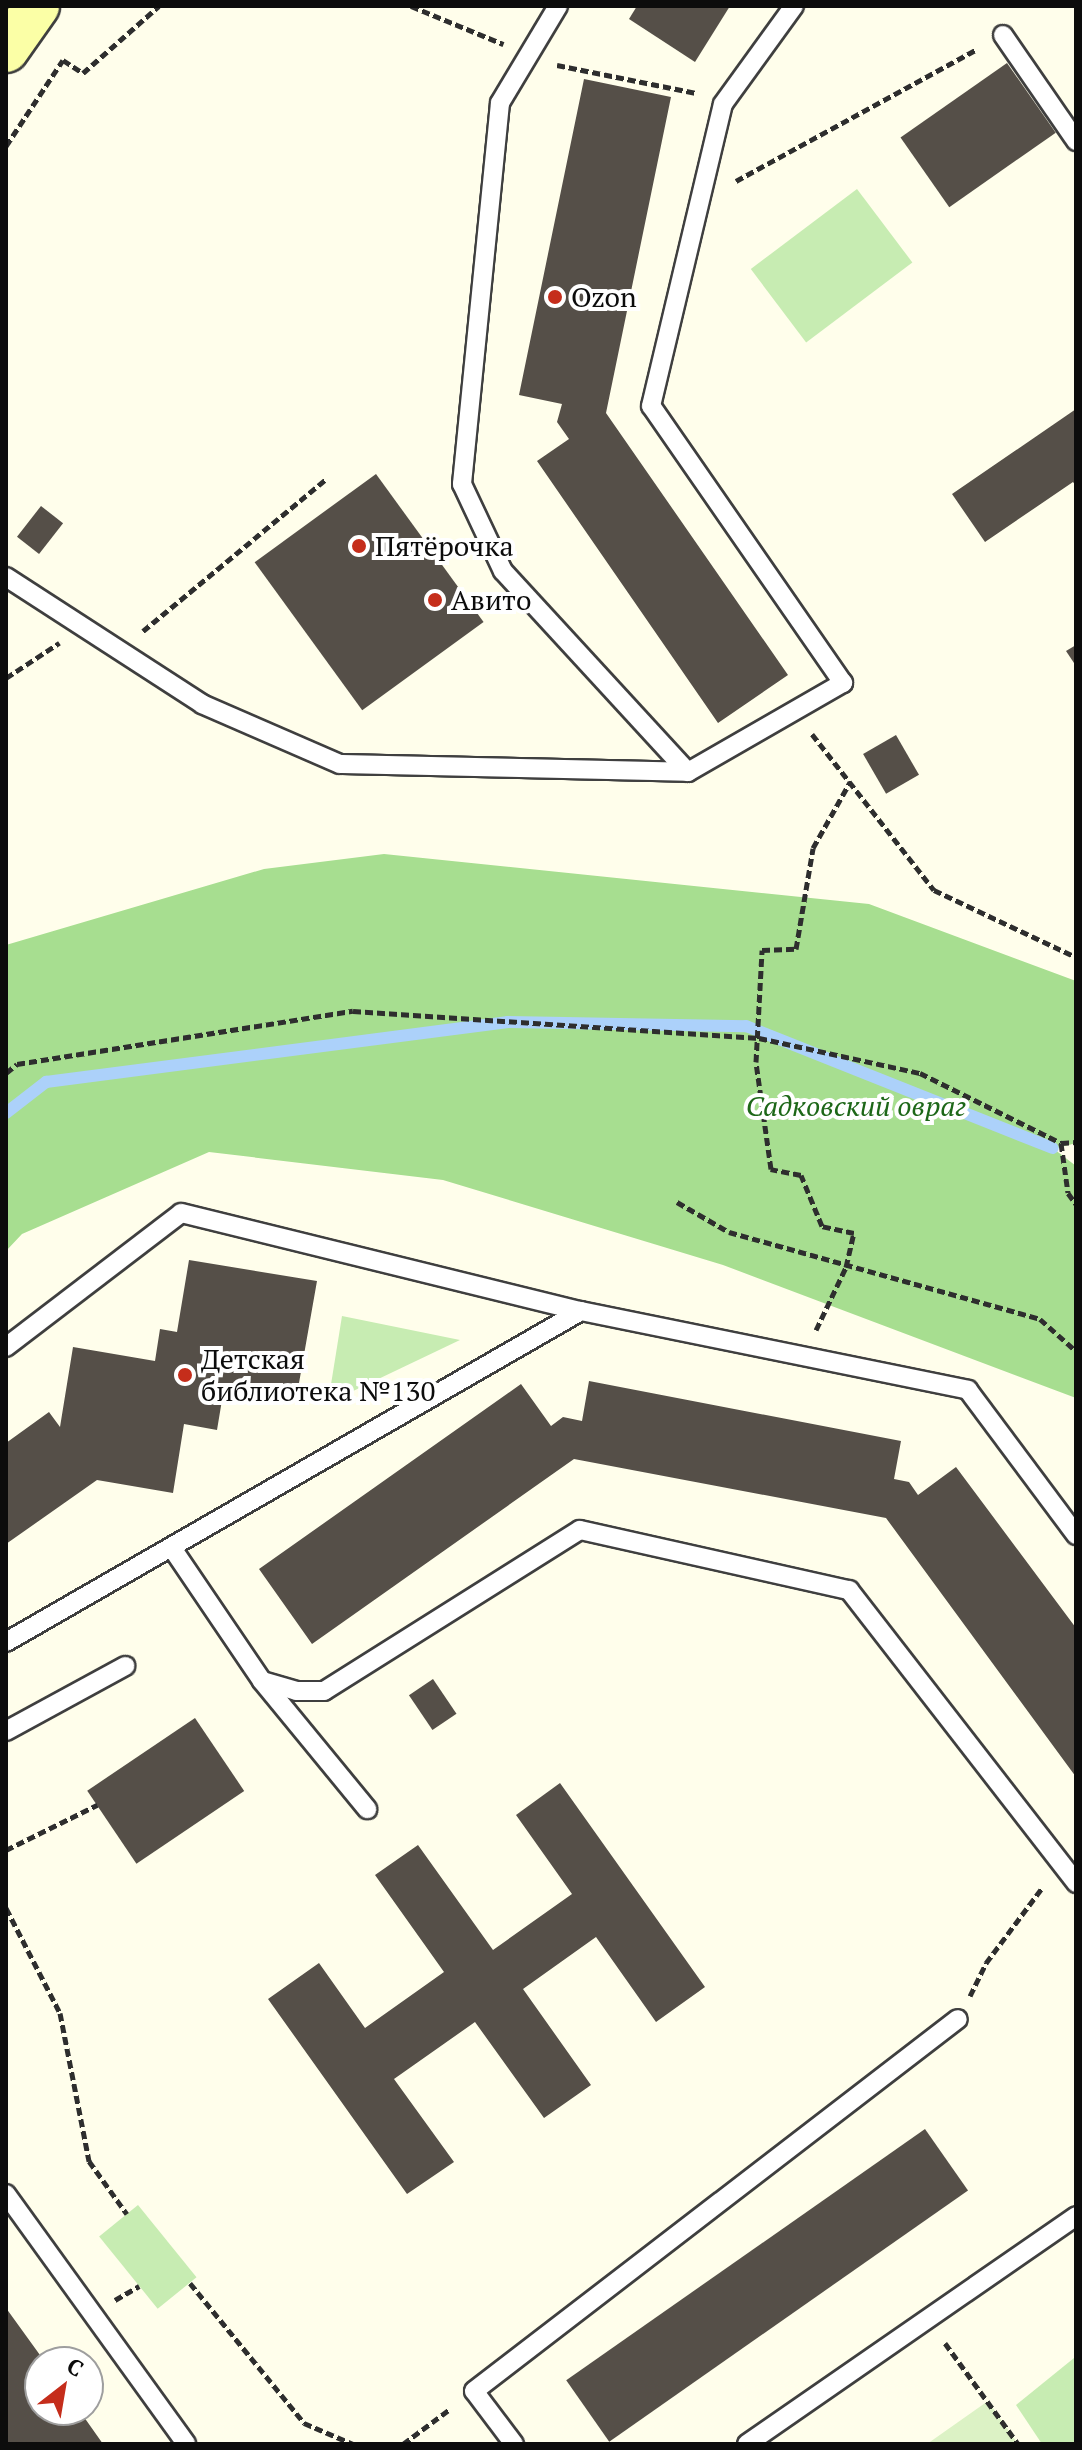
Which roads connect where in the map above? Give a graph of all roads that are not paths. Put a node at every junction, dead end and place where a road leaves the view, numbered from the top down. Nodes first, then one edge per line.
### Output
1 (37, 6) edge
2 (558, 6) edge
3 (794, 6) edge
4 (1003, 35) road end
5 (6, 50) edge
6 (1076, 141) edge
7 (6, 577) edge
8 (688, 772) junction
9 (581, 1311) junction
10 (6, 1347) edge
11 (1076, 1535) edge
12 (172, 1548) junction
13 (6, 1642) edge
14 (125, 1666) dead end
15 (262, 1681) junction
16 (6, 1731) edge
17 (367, 1809) dead end
18 (1069, 1856) edge
19 (1076, 1883) edge
20 (958, 2019) dead end
21 (6, 2194) edge
22 (1076, 2216) edge
23 (186, 2444) edge
24 (514, 2444) edge
25 (747, 2444) edge

1 - 5 main road
2 - 8 lane
3 - 8 lane
4 - 6 lane
7 - 8 lane
9 - 10 lane
9 - 11 lane
9 - 12 lane
12 - 13 lane
12 - 15 lane
14 - 16 lane
15 - 17 lane
15 - 18 lane
18 - 19 lane
20 - 24 lane
21 - 23 lane
22 - 25 lane

